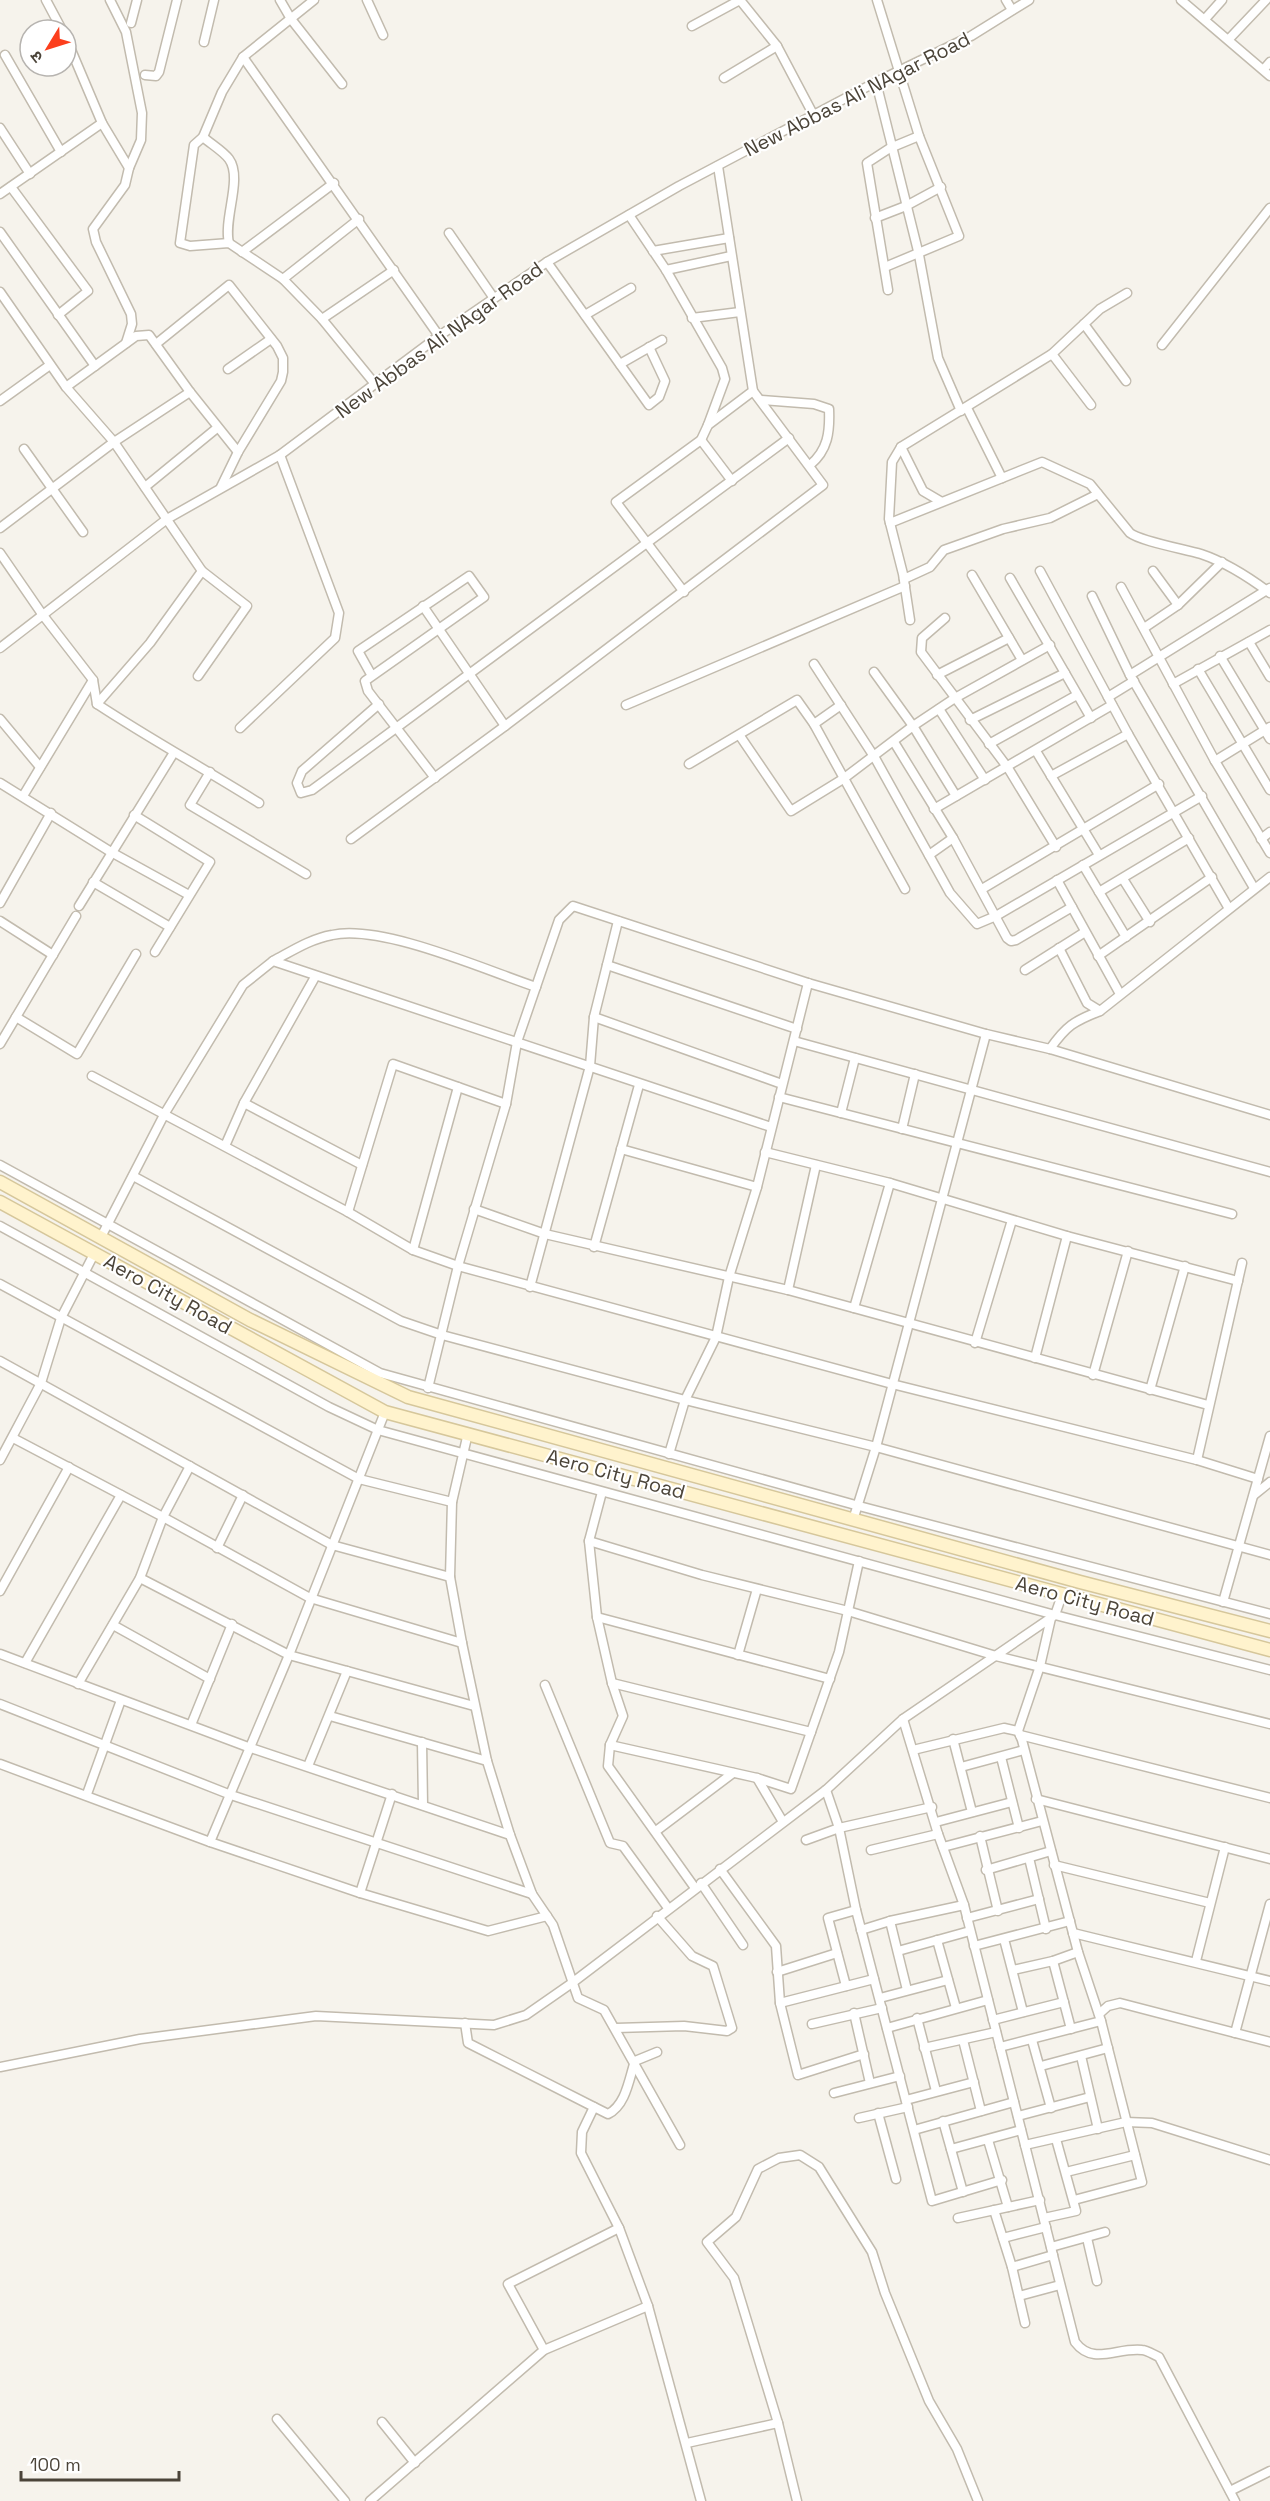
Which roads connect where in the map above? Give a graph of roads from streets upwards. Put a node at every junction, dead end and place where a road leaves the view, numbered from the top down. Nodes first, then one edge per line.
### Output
1 (46, 0) edge
2 (110, 0) edge
3 (137, 0) edge
4 (177, 0) edge
5 (214, 0) edge
6 (280, 0) edge
7 (314, 0) edge
8 (367, 0) edge
9 (740, 0) edge
10 (877, 0) edge
11 (1006, 0) edge
12 (1029, 0) edge
13 (1181, 0) edge
14 (1222, 0) edge
15 (1266, 0) edge
16 (1012, 10) junction
17 (56, 18) edge
18 (291, 19) junction
19 (1205, 19) junction
20 (131, 23) dead end
21 (692, 26) dead end
22 (382, 35) dead end
23 (1229, 39) junction
24 (204, 42) dead end
25 (777, 46) junction
26 (5, 55) dead end
27 (243, 57) junction
28 (78, 67) edge
29 (1268, 69) edge
30 (898, 70) junction
31 (145, 75) dead end
32 (724, 78) dead end
33 (876, 82) junction
34 (342, 84) dead end
35 (814, 116) junction
36 (102, 123) junction
37 (0, 128) edge
38 (919, 136) junction
39 (203, 137) junction
40 (890, 148) junction
41 (61, 152) junction
42 (718, 166) junction
43 (129, 168) junction
44 (30, 174) junction
45 (334, 183) junction
46 (11, 187) junction
47 (941, 187) junction
48 (0, 195) edge
49 (906, 206) junction
50 (1270, 208) edge
51 (630, 215) junction
52 (875, 218) junction
53 (359, 219) junction
54 (0, 232) edge
55 (449, 233) dead end
56 (729, 238) junction
57 (229, 243) junction
58 (653, 251) junction
59 (242, 252) junction
60 (920, 255) junction
61 (731, 256) junction
62 (547, 262) junction
63 (885, 267) junction
64 (394, 270) junction
65 (666, 270) junction
66 (283, 279) junction
67 (631, 288) dead end
68 (888, 290) dead end
69 (0, 292) edge
70 (1127, 293) dead end
71 (493, 297) junction
72 (740, 312) junction
73 (58, 315) junction
74 (585, 315) junction
75 (692, 318) junction
76 (322, 319) junction
77 (1084, 324) junction
78 (439, 336) junction
79 (272, 339) junction
80 (662, 340) dead end
81 (126, 343) junction
82 (156, 344) junction
83 (1162, 345) dead end
84 (649, 347) junction
85 (1052, 354) junction
86 (620, 364) junction
87 (50, 365) junction
88 (95, 366) junction
89 (228, 369) dead end
90 (1126, 381) dead end
91 (375, 384) junction
92 (66, 387) junction
93 (753, 391) junction
94 (190, 392) junction
95 (0, 400) edge
96 (761, 400) junction
97 (1091, 405) dead end
98 (964, 410) junction
99 (708, 425) junction
100 (217, 428) junction
101 (789, 438) junction
102 (701, 440) junction
103 (114, 442) junction
104 (901, 447) junction
105 (24, 448) dead end
106 (238, 452) junction
107 (280, 455) junction
108 (810, 465) junction
109 (1002, 478) junction
110 (732, 481) junction
111 (145, 487) junction
112 (221, 487) junction
113 (52, 489) junction
114 (1098, 494) junction
115 (940, 501) junction
116 (167, 519) junction
117 (890, 524) junction
118 (0, 528) edge
119 (83, 532) dead end
120 (648, 544) junction
121 (0, 553) edge
122 (1222, 562) junction
123 (202, 571) junction
124 (1040, 571) dead end
125 (1153, 571) dead end
126 (972, 575) dead end
127 (1011, 578) dead end
128 (905, 583) junction
129 (1121, 587) dead end
130 (1269, 591) edge
131 (684, 592) junction
132 (1092, 596) dead end
133 (1178, 605) junction
134 (423, 606) junction
135 (42, 614) junction
136 (945, 618) dead end
137 (910, 620) dead end
138 (1144, 628) junction
139 (439, 629) junction
140 (1270, 630) edge
141 (1009, 638) junction
142 (1249, 642) junction
143 (1050, 645) junction
144 (0, 648) edge
145 (1220, 656) junction
146 (1160, 658) junction
147 (1022, 660) junction
148 (814, 664) dead end
149 (1198, 669) junction
150 (874, 672) dead end
151 (1065, 673) junction
152 (937, 675) junction
153 (198, 676) dead end
154 (372, 676) junction
155 (468, 676) junction
156 (1270, 677) edge
157 (1132, 678) junction
158 (93, 680) junction
159 (1173, 684) junction
160 (1077, 695) junction
161 (1108, 696) junction
162 (955, 698) junction
163 (97, 704) junction
164 (379, 704) junction
165 (626, 705) dead end
166 (841, 705) junction
167 (1112, 705) junction
168 (939, 709) junction
169 (1091, 718) junction
170 (0, 719) edge
171 (970, 720) junction
172 (814, 724) junction
173 (506, 726) junction
174 (914, 726) junction
175 (240, 728) dead end
176 (397, 728) junction
177 (1267, 729) edge
178 (1128, 734) junction
179 (740, 736) junction
180 (1270, 740) edge
181 (894, 742) junction
182 (989, 744) junction
183 (1242, 744) junction
184 (1036, 751) junction
185 (173, 754) junction
186 (874, 758) junction
187 (1215, 760) junction
188 (690, 764) dead end
189 (40, 767) junction
190 (1008, 768) junction
191 (210, 772) junction
192 (1051, 776) junction
193 (435, 778) junction
194 (843, 779) junction
195 (985, 780) junction
196 (0, 783) edge
197 (1159, 784) junction
198 (1270, 790) edge
199 (23, 796) junction
200 (956, 796) junction
201 (1203, 796) junction
202 (259, 803) dead end
203 (934, 809) junction
204 (1175, 812) junction
205 (51, 813) junction
206 (134, 814) junction
207 (1082, 830) junction
208 (1270, 832) edge
209 (351, 838) dead end
210 (953, 838) junction
211 (1188, 838) junction
212 (1261, 839) junction
213 (1056, 847) junction
214 (111, 852) junction
215 (1270, 853) edge
216 (929, 855) junction
217 (1099, 855) junction
218 (1083, 865) junction
219 (306, 874) dead end
220 (1212, 877) junction
221 (1270, 877) edge
222 (1123, 879) junction
223 (1057, 880) junction
224 (93, 882) junction
225 (1254, 888) junction
226 (905, 889) dead end
227 (982, 889) junction
228 (1099, 892) junction
229 (189, 895) junction
230 (0, 903) edge
231 (79, 906) dead end
232 (1072, 907) junction
233 (1228, 907) junction
234 (76, 916) dead end
235 (996, 916) junction
236 (0, 921) edge
237 (618, 921) junction
238 (1150, 922) junction
239 (170, 927) junction
240 (1085, 932) junction
241 (1126, 937) junction
242 (1059, 948) junction
243 (155, 952) dead end
244 (136, 954) dead end
245 (53, 955) junction
246 (1098, 956) junction
247 (273, 961) junction
248 (607, 965) junction
249 (1024, 970) dead end
250 (315, 977) junction
251 (808, 983) junction
252 (536, 987) junction
253 (1119, 994) junction
254 (1100, 1011) junction
255 (16, 1017) junction
256 (594, 1017) junction
257 (797, 1029) junction
258 (986, 1034) junction
259 (794, 1041) junction
260 (517, 1042) junction
261 (0, 1044) edge
262 (1050, 1049) junction
263 (855, 1058) junction
264 (591, 1066) junction
265 (915, 1074) junction
266 (92, 1076) dead end
267 (782, 1084) junction
268 (639, 1085) junction
269 (458, 1087) junction
270 (971, 1089) junction
271 (779, 1097) junction
272 (244, 1103) junction
273 (506, 1104) junction
274 (165, 1113) junction
275 (841, 1113) junction
276 (1270, 1116) edge
277 (771, 1127) junction
278 (902, 1130) junction
279 (956, 1142) junction
280 (225, 1146) junction
281 (621, 1149) junction
282 (765, 1152) junction
283 (0, 1165) edge
284 (816, 1165) junction
285 (362, 1166) junction
286 (1270, 1172) edge
287 (133, 1176) junction
288 (0, 1182) edge
289 (890, 1183) junction
290 (757, 1187) junction
291 (942, 1199) junction
292 (0, 1202) edge
293 (474, 1209) junction
294 (348, 1212) junction
295 (1232, 1214) dead end
296 (1012, 1220) junction
297 (108, 1225) junction
298 (0, 1226) edge
299 (545, 1234) junction
300 (1066, 1236) junction
301 (101, 1237) junction
302 (594, 1247) junction
303 (413, 1250) junction
304 (1128, 1251) junction
305 (94, 1254) junction
306 (1242, 1263) dead end
307 (458, 1266) junction
308 (1185, 1266) junction
309 (84, 1272) junction
310 (729, 1276) junction
311 (1238, 1281) junction
312 (0, 1284) edge
313 (530, 1287) junction
314 (788, 1290) junction
315 (854, 1308) junction
316 (61, 1318) junction
317 (908, 1323) junction
318 (442, 1335) junction
319 (716, 1337) junction
320 (975, 1343) junction
321 (1035, 1358) junction
322 (0, 1361) edge
323 (1093, 1375) junction
324 (41, 1383) junction
325 (892, 1384) junction
326 (428, 1388) junction
327 (1150, 1390) junction
328 (685, 1400) junction
329 (1208, 1405) junction
330 (385, 1412) junction
331 (378, 1430) junction
332 (468, 1433) junction
333 (1270, 1436) edge
334 (13, 1438) junction
335 (876, 1447) junction
336 (463, 1454) junction
337 (669, 1454) junction
338 (0, 1460) edge
339 (1197, 1460) junction
340 (190, 1466) junction
341 (69, 1467) junction
342 (664, 1468) junction
343 (359, 1479) junction
344 (1258, 1479) junction
345 (1270, 1482) edge
346 (657, 1485) junction
347 (602, 1492) junction
348 (121, 1495) junction
349 (1254, 1495) junction
350 (243, 1496) junction
351 (452, 1502) junction
352 (859, 1506) junction
353 (163, 1516) junction
354 (853, 1520) junction
355 (589, 1541) junction
356 (332, 1545) junction
357 (1238, 1546) junction
358 (217, 1548) junction
359 (1270, 1555) edge
360 (859, 1561) junction
361 (450, 1577) junction
362 (140, 1578) junction
363 (757, 1589) junction
364 (0, 1591) edge
365 (1062, 1595) junction
366 (309, 1598) junction
367 (1223, 1602) junction
368 (848, 1611) junction
369 (1270, 1614) edge
370 (1053, 1616) junction
371 (597, 1617) junction
372 (232, 1624) junction
373 (113, 1625) junction
374 (1270, 1631) edge
375 (462, 1643) junction
376 (1270, 1650) edge
377 (0, 1654) edge
378 (289, 1655) junction
379 (738, 1655) junction
380 (996, 1656) junction
381 (25, 1663) junction
382 (1040, 1666) junction
383 (347, 1671) junction
384 (1270, 1671) edge
385 (210, 1679) junction
386 (830, 1679) junction
387 (612, 1683) junction
388 (78, 1684) junction
389 (545, 1685) dead end
390 (121, 1700) junction
391 (0, 1704) edge
392 (474, 1706) junction
393 (330, 1716) junction
394 (903, 1719) junction
395 (1270, 1724) edge
396 (191, 1725) junction
397 (811, 1732) junction
398 (1019, 1733) junction
399 (953, 1739) junction
400 (422, 1742) junction
401 (610, 1745) junction
402 (105, 1746) junction
403 (248, 1747) junction
404 (913, 1750) junction
405 (1024, 1750) junction
406 (1001, 1757) junction
407 (487, 1761) junction
408 (0, 1764) edge
409 (308, 1766) junction
410 (962, 1767) junction
411 (733, 1773) junction
412 (757, 1778) junction
413 (826, 1790) junction
414 (87, 1794) junction
415 (392, 1794) junction
416 (231, 1795) junction
417 (1270, 1798) edge
418 (1036, 1799) junction
419 (1012, 1802) junction
420 (423, 1805) junction
421 (932, 1807) junction
422 (972, 1812) junction
423 (1042, 1821) junction
424 (783, 1822) junction
425 (936, 1822) junction
426 (839, 1828) junction
427 (1019, 1828) junction
428 (656, 1831) junction
429 (938, 1834) junction
430 (510, 1835) junction
431 (980, 1836) junction
432 (806, 1840) dead end
433 (210, 1842) junction
434 (377, 1842) junction
435 (943, 1847) junction
436 (1225, 1847) junction
437 (871, 1850) dead end
438 (1051, 1851) junction
439 (1029, 1858) junction
440 (1270, 1859) edge
441 (1054, 1865) junction
442 (720, 1869) junction
443 (986, 1870) junction
444 (698, 1886) junction
445 (360, 1893) junction
446 (532, 1893) junction
447 (1039, 1899) junction
448 (1210, 1903) junction
449 (1270, 1904) edge
450 (964, 1905) junction
451 (668, 1908) junction
452 (856, 1910) junction
453 (999, 1911) junction
454 (547, 1916) junction
455 (657, 1916) junction
456 (967, 1918) junction
457 (890, 1921) junction
458 (1070, 1921) junction
459 (1046, 1929) junction
460 (861, 1930) junction
461 (970, 1931) junction
462 (1073, 1933) junction
463 (1004, 1939) junction
464 (937, 1940) junction
465 (743, 1945) dead end
466 (974, 1946) junction
467 (898, 1951) junction
468 (1078, 1952) junction
469 (837, 1953) junction
470 (1053, 1961) junction
471 (1196, 1961) junction
472 (1013, 1970) junction
473 (777, 1972) junction
474 (1251, 1975) junction
475 (874, 1979) junction
476 (948, 1980) junction
477 (1270, 1981) edge
478 (572, 1983) junction
479 (846, 1986) junction
480 (907, 1990) junction
481 (880, 1998) junction
482 (988, 2000) junction
483 (1064, 2002) junction
484 (780, 2003) junction
485 (882, 2008) junction
486 (956, 2008) junction
487 (854, 2013) junction
488 (1023, 2013) junction
489 (917, 2018) junction
490 (1100, 2018) junction
491 (993, 2020) junction
492 (465, 2023) junction
493 (812, 2024) dead end
494 (616, 2028) junction
495 (887, 2028) junction
496 (1071, 2029) junction
497 (996, 2032) junction
498 (1234, 2033) junction
499 (963, 2040) junction
500 (1032, 2040) junction
501 (1270, 2042) edge
502 (1000, 2047) junction
503 (924, 2048) junction
504 (1108, 2048) junction
505 (657, 2052) dead end
506 (864, 2054) junction
507 (1081, 2056) junction
508 (635, 2061) junction
509 (1041, 2066) junction
510 (0, 2067) edge
511 (900, 2076) junction
512 (974, 2082) junction
513 (870, 2083) junction
514 (936, 2091) junction
515 (834, 2093) dead end
516 (1090, 2097) junction
517 (1014, 2102) junction
518 (907, 2104) junction
519 (594, 2107) junction
520 (1051, 2108) junction
521 (981, 2110) junction
522 (879, 2113) junction
523 (1018, 2116) junction
524 (859, 2118) dead end
525 (943, 2121) junction
526 (1126, 2122) junction
527 (1098, 2129) junction
528 (914, 2130) junction
529 (1021, 2130) junction
530 (1056, 2139) junction
531 (988, 2140) junction
532 (680, 2145) dead end
533 (1025, 2145) junction
534 (951, 2149) junction
535 (1135, 2155) junction
536 (1270, 2160) edge
537 (1065, 2172) junction
538 (896, 2180) dead end
539 (1002, 2180) junction
540 (963, 2192) junction
541 (1040, 2200) junction
542 (1074, 2200) junction
543 (1008, 2207) junction
544 (994, 2210) junction
545 (958, 2218) dead end
546 (1045, 2223) junction
547 (619, 2228) junction
548 (1105, 2232) dead end
549 (1004, 2238) junction
550 (1087, 2238) junction
551 (1052, 2251) junction
552 (1012, 2267) junction
553 (1097, 2281) dead end
554 (1060, 2285) junction
555 (1019, 2296) junction
556 (648, 2306) junction
557 (1025, 2323) dead end
558 (544, 2350) junction
559 (277, 2420) dead end
560 (382, 2422) dead end
561 (778, 2423) junction
562 (687, 2443) junction
563 (415, 2463) junction
564 (1270, 2471) edge
565 (1230, 2491) junction
566 (345, 2501) edge
567 (370, 2501) edge
568 (701, 2501) edge
569 (797, 2501) edge
570 (978, 2501) edge
571 (1235, 2501) edge

1 - 17 street
2 - 43 street
3 - 20 street
4 - 31 street
5 - 24 street
6 - 18 street
7 - 18 street
8 - 22 street
9 - 21 street
9 - 25 street
10 - 30 street
11 - 16 street
12 - 16 street, New Abbas Ali NAgar Road
13 - 19 street
14 - 19 street
15 - 23 street
16 - 30 street, New Abbas Ali NAgar Road
18 - 27 street
18 - 34 street
19 - 23 street
23 - 29 street
25 - 32 street
25 - 35 street
26 - 41 street
27 - 39 street
27 - 45 street
28 - 36 street
30 - 33 street, New Abbas Ali NAgar Road
30 - 38 street
33 - 35 street, New Abbas Ali NAgar Road
33 - 40 street
35 - 42 street, New Abbas Ali NAgar Road
36 - 41 street
36 - 43 street
37 - 44 street
38 - 40 street
38 - 47 street
39 - 57 street
39 - 57 street
40 - 49 street
40 - 52 street
41 - 44 street
42 - 51 street, New Abbas Ali NAgar Road
42 - 56 street
43 - 81 street
44 - 46 street
45 - 53 street
45 - 59 street
46 - 48 street
46 - 73 street
47 - 49 street
47 - 60 street
49 - 52 street
49 - 60 street
50 - 83 street
51 - 58 street
51 - 62 street, New Abbas Ali NAgar Road
52 - 63 street
53 - 64 street
53 - 66 street
54 - 73 street
55 - 71 street
56 - 58 street
56 - 61 street
57 - 59 street
58 - 65 street
59 - 66 street
60 - 63 street
60 - 98 street
61 - 65 street
61 - 72 street
62 - 71 street, New Abbas Ali NAgar Road
62 - 74 street
63 - 68 street
64 - 76 street
64 - 78 street
65 - 75 street
66 - 76 street
67 - 74 street
69 - 87 street
70 - 77 street
71 - 78 street, New Abbas Ali NAgar Road
72 - 75 street
72 - 93 street
73 - 88 street
74 - 86 street
75 - 99 street
76 - 91 street
77 - 85 street
77 - 90 street
78 - 91 street, New Abbas Ali NAgar Road
79 - 82 street
79 - 89 street
79 - 106 street
80 - 84 street
81 - 82 street
81 - 88 street
82 - 94 street
84 - 86 street
84 - 86 street
85 - 97 street
85 - 98 street
87 - 92 street
87 - 95 street
88 - 92 street
91 - 107 street, New Abbas Ali NAgar Road
92 - 103 street
93 - 96 street
93 - 99 street
94 - 100 street
94 - 103 street
96 - 101 street
96 - 108 street
98 - 104 street
98 - 109 street
99 - 102 street
100 - 106 street
100 - 111 street
101 - 108 street
101 - 110 street
102 - 110 street
102 - 120 street
103 - 111 street
103 - 113 street
104 - 115 street
104 - 117 street
105 - 113 street
106 - 112 street
107 - 112 street, New Abbas Ali NAgar Road
107 - 175 street
108 - 131 street
109 - 114 street
109 - 115 street
110 - 120 street
111 - 116 street
112 - 116 street, New Abbas Ali NAgar Road
113 - 118 street
113 - 119 street
114 - 122 street
114 - 128 street
115 - 117 street
116 - 123 street
116 - 135 street, New Abbas Ali NAgar Road
117 - 128 street
120 - 131 street
120 - 155 street
121 - 135 street
122 - 130 street
122 - 133 street
123 - 153 street
123 - 163 street
124 - 161 street
125 - 133 street
126 - 141 street
127 - 143 street
128 - 137 street
128 - 165 street
129 - 138 street
130 - 146 street
131 - 173 street
132 - 157 street
133 - 138 street
134 - 139 street
134 - 139 street
134 - 154 street
135 - 144 street, New Abbas Ali NAgar Road
135 - 158 street
136 - 152 street
138 - 146 street
139 - 154 street
139 - 155 street
140 - 142 street
141 - 147 street
141 - 152 street
142 - 145 street
142 - 156 street
143 - 147 street
143 - 151 street
145 - 149 street
145 - 177 street
146 - 157 street
146 - 159 street
147 - 162 street
148 - 166 street
149 - 159 street
149 - 183 street
150 - 174 street
151 - 160 street
151 - 171 street
152 - 162 street
154 - 164 street
155 - 173 street
155 - 176 street
157 - 161 street
157 - 201 street
158 - 163 street
158 - 189 street
159 - 187 street
160 - 169 street
160 - 182 street
161 - 167 street
162 - 168 street
162 - 171 street
163 - 185 street
164 - 176 street
164 - 176 street
166 - 172 street
166 - 186 street
167 - 169 street
167 - 178 street
168 - 174 street
168 - 195 street
169 - 184 street
170 - 189 street
171 - 182 street
172 - 179 street
172 - 194 street
173 - 193 street
174 - 181 street
174 - 200 street
176 - 193 street
177 - 180 street
177 - 183 street
178 - 192 street
178 - 197 street
179 - 188 street
179 - 194 street
181 - 186 street
181 - 203 street
182 - 190 street
183 - 187 street
183 - 198 street
184 - 190 street
184 - 192 street
185 - 191 street
185 - 206 street
186 - 194 street
186 - 216 street
187 - 212 street
189 - 199 street
190 - 195 street
190 - 213 street
191 - 202 street
191 - 219 street
192 - 207 street
193 - 209 street
194 - 226 street
195 - 200 street
196 - 199 street
197 - 204 street
197 - 207 street
199 - 205 street
200 - 203 street
201 - 204 street
201 - 225 street
203 - 210 street
204 - 211 street
204 - 217 street
205 - 214 street
205 - 230 street
206 - 214 street
206 - 229 street
207 - 213 street
207 - 217 street
208 - 212 street
210 - 216 street
210 - 227 street
211 - 220 street
211 - 222 street
212 - 215 street
213 - 227 street
214 - 224 street
214 - 229 street
216 - 235 street
217 - 218 street
218 - 223 street
218 - 228 street
220 - 233 street
220 - 238 street
221 - 225 street
222 - 228 street
222 - 238 street
223 - 232 street
223 - 235 street
224 - 231 street
224 - 239 street
225 - 233 street
227 - 235 street
228 - 241 street
229 - 239 street
232 - 235 street
232 - 240 street
233 - 253 street
234 - 245 street
236 - 245 street
237 - 248 street
237 - 251 street
237 - 252 street
238 - 241 street
239 - 243 street
240 - 242 street
240 - 246 street
241 - 246 street
242 - 249 street
242 - 254 street
244 - 255 street
245 - 255 street
246 - 253 street
247 - 250 street
247 - 252 street
247 - 274 street
248 - 256 street
248 - 257 street
250 - 260 street
250 - 272 street
251 - 257 street
251 - 258 street
252 - 260 street
253 - 254 street
254 - 262 street
255 - 261 street
256 - 264 street
256 - 267 street
257 - 259 street
258 - 262 street
258 - 270 street
259 - 263 street
259 - 267 street
260 - 264 street
260 - 273 street
262 - 276 street
263 - 265 street
263 - 275 street
264 - 268 street
264 - 299 street
265 - 270 street
265 - 278 street
266 - 274 street
267 - 271 street
268 - 277 street
268 - 281 street
269 - 273 street
269 - 285 street
269 - 303 street
270 - 279 street
270 - 286 street
271 - 275 street
271 - 277 street
272 - 280 street
272 - 285 street
273 - 293 street
274 - 280 street
274 - 287 street
275 - 278 street
277 - 282 street
278 - 279 street
279 - 291 street
279 - 295 street
280 - 294 street
281 - 290 street
281 - 302 street
282 - 284 street
282 - 290 street
283 - 297 street
284 - 289 street
284 - 314 street
285 - 294 street
287 - 297 street
287 - 318 street
288 - 301 street, Aero City Road
289 - 291 street
289 - 315 street
290 - 310 street
291 - 296 street
291 - 317 street
292 - 305 street, Aero City Road
293 - 299 street
293 - 307 street
294 - 303 street
296 - 300 street
296 - 320 street
297 - 301 street
297 - 326 street
298 - 309 street
299 - 302 street
299 - 313 street
300 - 304 street
300 - 321 street
301 - 342 street, Aero City Road
302 - 310 street
303 - 307 street
304 - 308 street
304 - 323 street
305 - 309 street
305 - 330 street, Aero City Road
306 - 311 street
307 - 313 street
307 - 318 street
308 - 311 street
308 - 327 street
309 - 316 street
309 - 331 street
310 - 314 street
310 - 319 street
311 - 329 street
312 - 316 street
313 - 319 street
314 - 315 street
315 - 317 street
316 - 324 street
316 - 343 street
317 - 320 street
317 - 325 street
318 - 326 street
318 - 328 street
319 - 325 street
319 - 328 street
320 - 321 street
321 - 323 street
322 - 324 street
323 - 327 street
324 - 334 street
324 - 340 street
325 - 335 street
325 - 339 street
326 - 337 street
327 - 329 street
328 - 335 street
328 - 337 street
329 - 339 street
330 - 331 street
330 - 332 street, Aero City Road
331 - 336 street
331 - 343 street
332 - 336 street
332 - 346 street, Aero City Road
333 - 344 street
334 - 338 street
334 - 341 street
335 - 352 street
335 - 357 street
336 - 347 street
336 - 351 street
337 - 352 street
339 - 344 street
340 - 350 street
340 - 353 street
341 - 348 street
341 - 364 street
342 - 346 street
342 - 354 street, Aero City Road
343 - 351 street
343 - 356 street
344 - 349 street
345 - 349 street
346 - 365 street, Aero City Road
347 - 355 street
347 - 360 street
348 - 353 street
348 - 381 street
349 - 357 street
350 - 356 street
350 - 358 street
351 - 361 street
352 - 354 street
352 - 367 street
353 - 358 street
353 - 362 street
354 - 374 street, Aero City Road
355 - 363 street
355 - 371 street
356 - 361 street
356 - 366 street
357 - 359 street
357 - 367 street
358 - 366 street
360 - 368 street
360 - 370 street
361 - 375 street
362 - 372 street
362 - 373 street
363 - 368 street
363 - 379 street
365 - 370 street
365 - 376 street, Aero City Road
366 - 375 street
366 - 378 street
367 - 369 street
368 - 380 street
368 - 386 street
370 - 380 street
370 - 382 street
370 - 384 street
371 - 379 street
371 - 387 street
372 - 378 street
372 - 385 street
373 - 385 street
373 - 388 street
375 - 392 street
377 - 381 street
378 - 383 street
378 - 403 street
379 - 386 street
380 - 382 street
380 - 394 street
381 - 388 street
382 - 395 street
382 - 398 street
383 - 392 street
383 - 393 street
385 - 396 street
386 - 397 street
387 - 397 street
387 - 401 street
388 - 390 street
389 - 451 street
390 - 396 street
390 - 402 street
391 - 402 street
392 - 407 street
393 - 400 street
393 - 409 street
394 - 404 street
394 - 413 street
396 - 403 street
397 - 412 street
398 - 399 street
398 - 405 street
398 - 417 street
399 - 404 street
399 - 410 street
400 - 407 street
400 - 420 street
401 - 411 street
401 - 428 street
402 - 414 street
402 - 416 street
403 - 409 street
403 - 416 street
404 - 421 street
405 - 406 street
405 - 418 street
406 - 410 street
406 - 419 street
407 - 430 street
408 - 414 street
409 - 415 street
410 - 422 street
411 - 412 street
411 - 428 street
412 - 424 street
413 - 424 street
413 - 426 street
414 - 433 street
415 - 420 street
415 - 434 street
416 - 433 street
416 - 434 street
418 - 423 street
418 - 436 street
419 - 422 street
419 - 427 street
420 - 430 street
421 - 425 street
421 - 426 street
422 - 425 street
423 - 427 street
423 - 438 street
424 - 442 street
425 - 429 street
426 - 432 street
426 - 452 street
427 - 431 street
428 - 444 street
429 - 435 street
429 - 437 street
430 - 446 street
431 - 435 street
431 - 443 street
433 - 445 street
434 - 445 street
434 - 446 street
435 - 450 street
436 - 440 street
436 - 448 street
438 - 439 street
438 - 441 street
439 - 443 street
439 - 447 street
441 - 448 street
441 - 458 street
442 - 444 street
442 - 473 street
443 - 453 street
444 - 451 street
444 - 465 street
445 - 454 street
446 - 454 street
447 - 453 street
447 - 459 street
448 - 471 street
449 - 474 street
450 - 456 street
450 - 457 street
451 - 455 street
452 - 460 street
452 - 469 street
453 - 456 street
454 - 478 street
455 - 478 street
455 - 494 street
456 - 461 street
457 - 460 street
457 - 467 street
458 - 459 street
458 - 462 street
459 - 463 street
460 - 475 street
461 - 464 street
461 - 466 street
462 - 468 street
462 - 471 street
463 - 466 street
463 - 472 street
464 - 467 street
464 - 476 street
466 - 482 street
467 - 480 street
468 - 470 street
468 - 490 street
469 - 473 street
469 - 479 street
470 - 472 street
470 - 483 street
471 - 474 street
472 - 488 street
473 - 484 street
474 - 477 street
474 - 498 street
475 - 479 street
475 - 481 street
476 - 480 street
476 - 486 street
478 - 492 street
478 - 494 street
479 - 484 street
480 - 481 street
481 - 485 street
482 - 486 street
482 - 491 street
483 - 488 street
483 - 496 street
484 - 506 street
485 - 487 street
485 - 495 street
486 - 489 street
487 - 493 street
487 - 506 street
488 - 491 street
489 - 495 street
489 - 503 street
490 - 496 street
490 - 498 street
490 - 504 street
491 - 497 street
492 - 510 street
492 - 519 street
494 - 508 street
495 - 511 street
496 - 500 street
497 - 499 street
497 - 502 street
498 - 501 street
499 - 503 street
499 - 512 street
500 - 502 street
500 - 509 street
502 - 517 street
503 - 514 street
504 - 507 street
504 - 526 street
505 - 508 street
506 - 513 street
507 - 509 street
507 - 516 street
508 - 519 street
508 - 532 street
509 - 520 street
511 - 513 street
511 - 518 street
512 - 514 street
512 - 521 street
513 - 515 street
514 - 518 street
516 - 520 street
516 - 527 street
517 - 521 street
517 - 523 street
518 - 522 street
518 - 528 street
519 - 547 street
520 - 523 street
521 - 525 street
522 - 524 street
522 - 538 street
523 - 529 street
525 - 528 street
525 - 534 street
526 - 527 street
526 - 535 street
526 - 536 street
527 - 530 street
528 - 540 street
529 - 531 street
529 - 533 street
530 - 533 street
530 - 537 street
531 - 534 street
531 - 539 street
533 - 541 street
534 - 540 street
535 - 537 street
535 - 542 street
537 - 542 street
539 - 540 street
539 - 543 street
541 - 543 street
541 - 546 street
542 - 546 street
543 - 544 street
544 - 545 street
544 - 549 street
546 - 549 street
546 - 551 street
547 - 556 street
547 - 558 street
548 - 550 street
549 - 552 street
550 - 551 street
550 - 553 street
551 - 552 street
551 - 554 street
552 - 555 street
554 - 555 street
554 - 565 street
555 - 557 street
556 - 558 street
556 - 562 street
558 - 563 street
559 - 566 street
560 - 563 street
561 - 562 street
561 - 569 street
561 - 570 street
562 - 568 street
563 - 567 street
564 - 565 street
565 - 571 street

